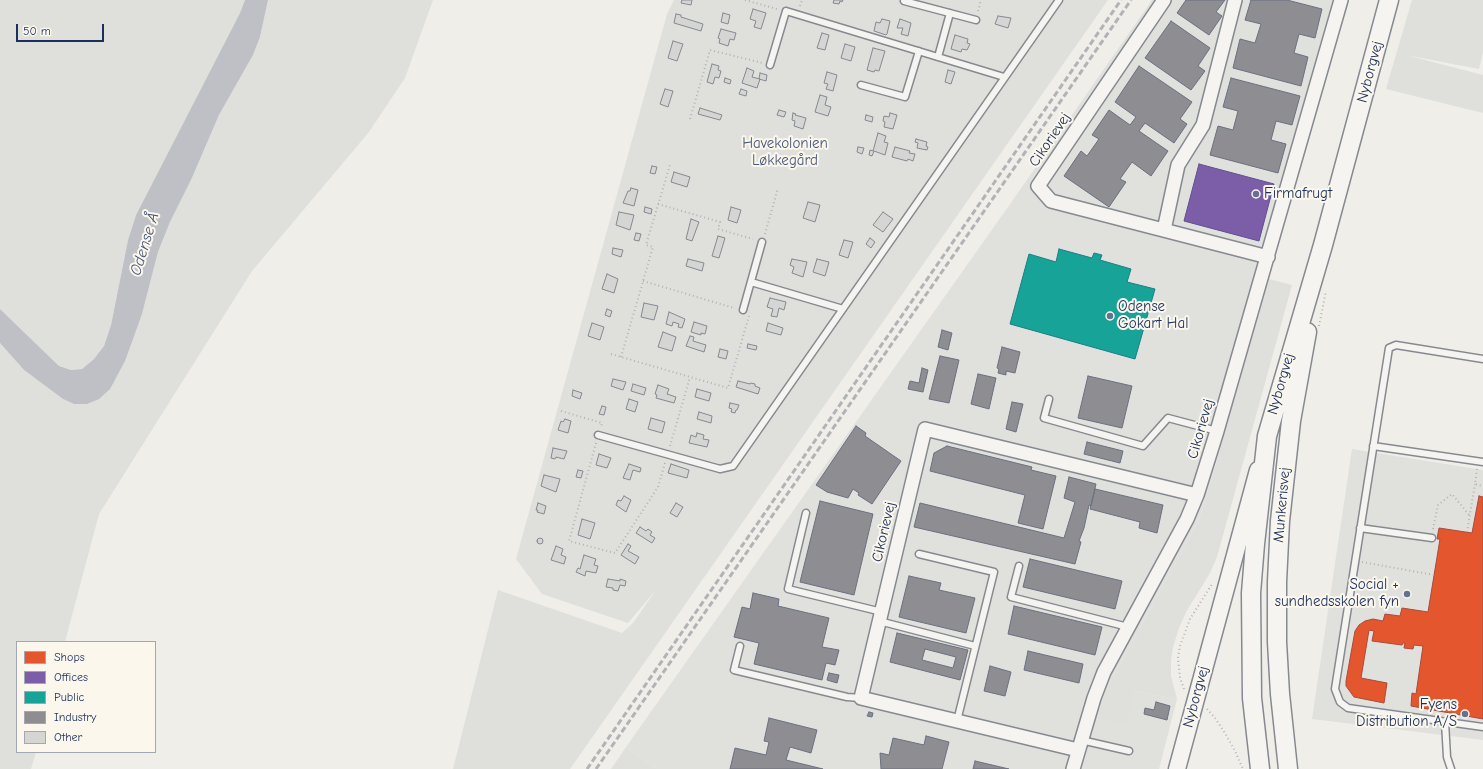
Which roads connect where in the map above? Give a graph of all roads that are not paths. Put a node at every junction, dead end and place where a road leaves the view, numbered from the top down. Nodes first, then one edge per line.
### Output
1 (1059, 0) edge
2 (1164, 0) edge
3 (1235, 0) edge
4 (1341, 0) edge
5 (1390, 0) edge
6 (904, 1) edge
7 (950, 13) junction
8 (976, 20) road end
9 (919, 51) junction
10 (938, 57) junction
11 (770, 65) road end
12 (1004, 77) junction
13 (861, 85) dead end
14 (1164, 230) junction
15 (762, 242) road end
16 (1323, 244) junction
17 (1268, 256) junction
18 (751, 282) junction
19 (843, 309) junction
20 (743, 310) road end
21 (1483, 359) edge
22 (1049, 399) dead end
23 (1217, 431) junction
24 (598, 435) road end
25 (1267, 436) junction
26 (1373, 446) junction
27 (1481, 462) edge
28 (1197, 495) junction
29 (806, 513) dead end
30 (1360, 528) junction
31 (1432, 538) road end
32 (919, 554) dead end
33 (1019, 566) dead end
34 (880, 616) junction
35 (1128, 627) junction
36 (1251, 644) junction
37 (740, 646) dead end
38 (975, 646) junction
39 (861, 698) junction
40 (957, 721) junction
41 (1445, 722) junction
42 (1483, 727) edge
43 (1080, 745) junction
44 (1130, 751) dead end
45 (1073, 769) edge
46 (1176, 769) edge
47 (1260, 769) edge
48 (1271, 769) edge
49 (1288, 769) edge
50 (1451, 769) edge

1 - 12 lane
2 - 14 street, Cikorievej
3 - 14 street
4 - 17 street, Cikorievej
5 - 16 main road, Nyborgvej
6 - 7 lane
7 - 8 lane
7 - 10 lane
9 - 10 lane
9 - 11 lane
9 - 13 lane
10 - 12 lane
12 - 19 lane
14 - 17 street, Cikorievej
15 - 18 lane
16 - 25 main road, Nyborgvej
16 - 49 main road, Munkerisvej
17 - 23 street, Cikorievej
18 - 19 lane
18 - 20 lane
19 - 24 lane
21 - 26 lane
22 - 23 lane
23 - 28 street, Cikorievej
25 - 36 main road, Munkerisvej
25 - 46 street, Nyborgvej
26 - 27 lane
26 - 30 lane
28 - 34 street, Cikorievej
28 - 35 street, Cikorievej
29 - 34 lane
30 - 31 lane
30 - 41 lane
32 - 38 lane
33 - 35 lane
34 - 38 lane
34 - 39 street, Cikorievej
35 - 43 street, Cikorievej
36 - 47 main road, Munkerisvej
36 - 48 main road
37 - 39 lane
38 - 40 lane
39 - 40 street
40 - 43 street
41 - 42 lane
41 - 50 lane
43 - 44 lane
43 - 45 street, Cikorievej

